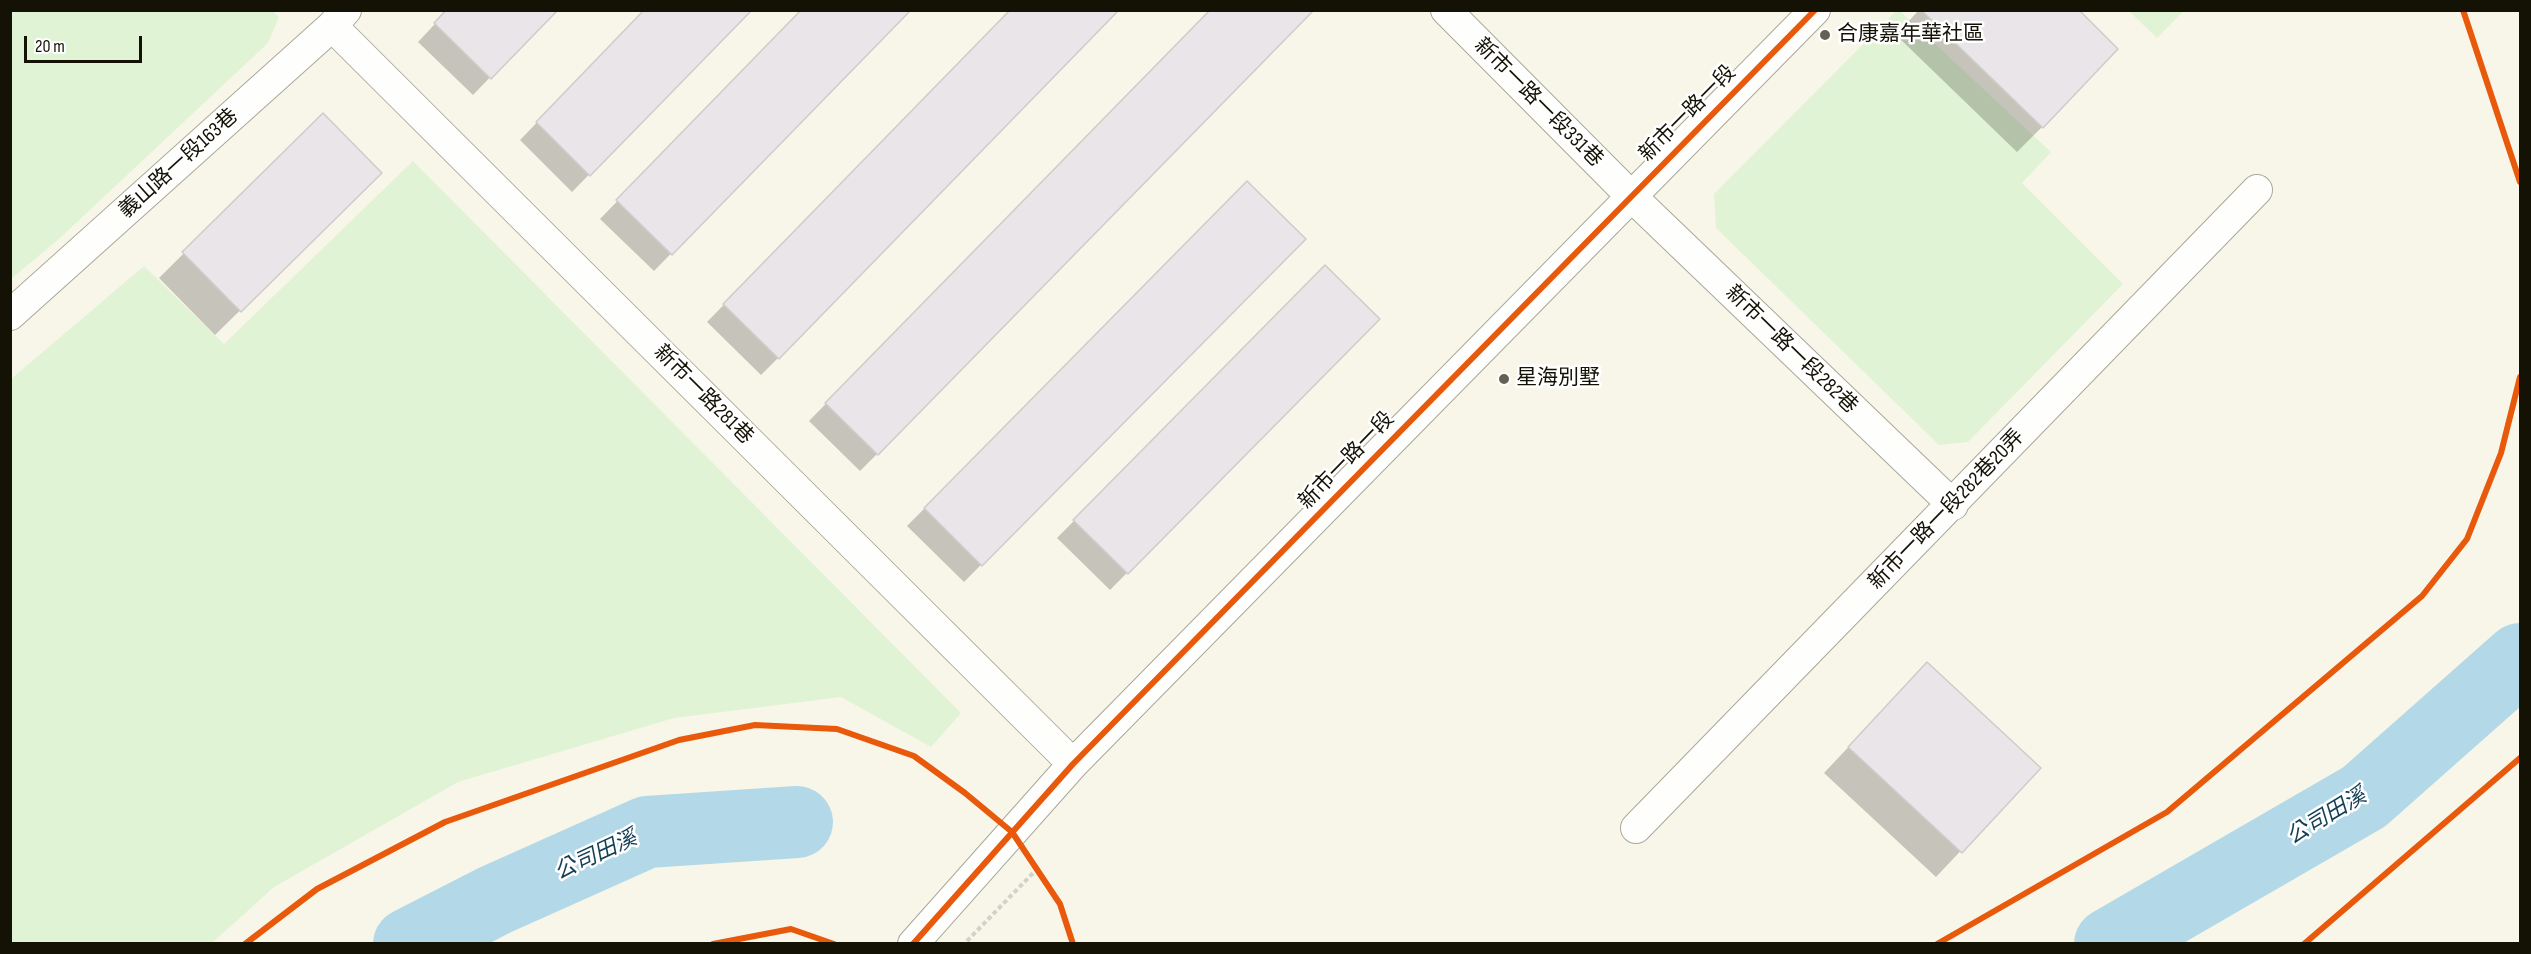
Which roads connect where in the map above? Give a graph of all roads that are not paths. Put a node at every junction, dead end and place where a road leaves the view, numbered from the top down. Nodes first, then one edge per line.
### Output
1 (1446, 10) edge
2 (1815, 10) edge
3 (339, 18) edge
4 (2257, 190) dead end
5 (1630, 195) junction
6 (10, 315) edge
7 (1953, 505) junction
8 (1073, 764) junction
9 (1635, 828) dead end
10 (913, 944) edge

1 - 5 street, 新市一路一段331巷
2 - 5 street, 新市一路一段
3 - 6 street, 義山路一段163巷
3 - 8 street, 新市一路281巷
4 - 7 street, 新市一路一段282巷20弄
5 - 7 street, 新市一路一段282巷
5 - 8 street, 新市一路一段
7 - 9 street, 新市一路一段282巷20弄
8 - 10 street, 新市一路一段

